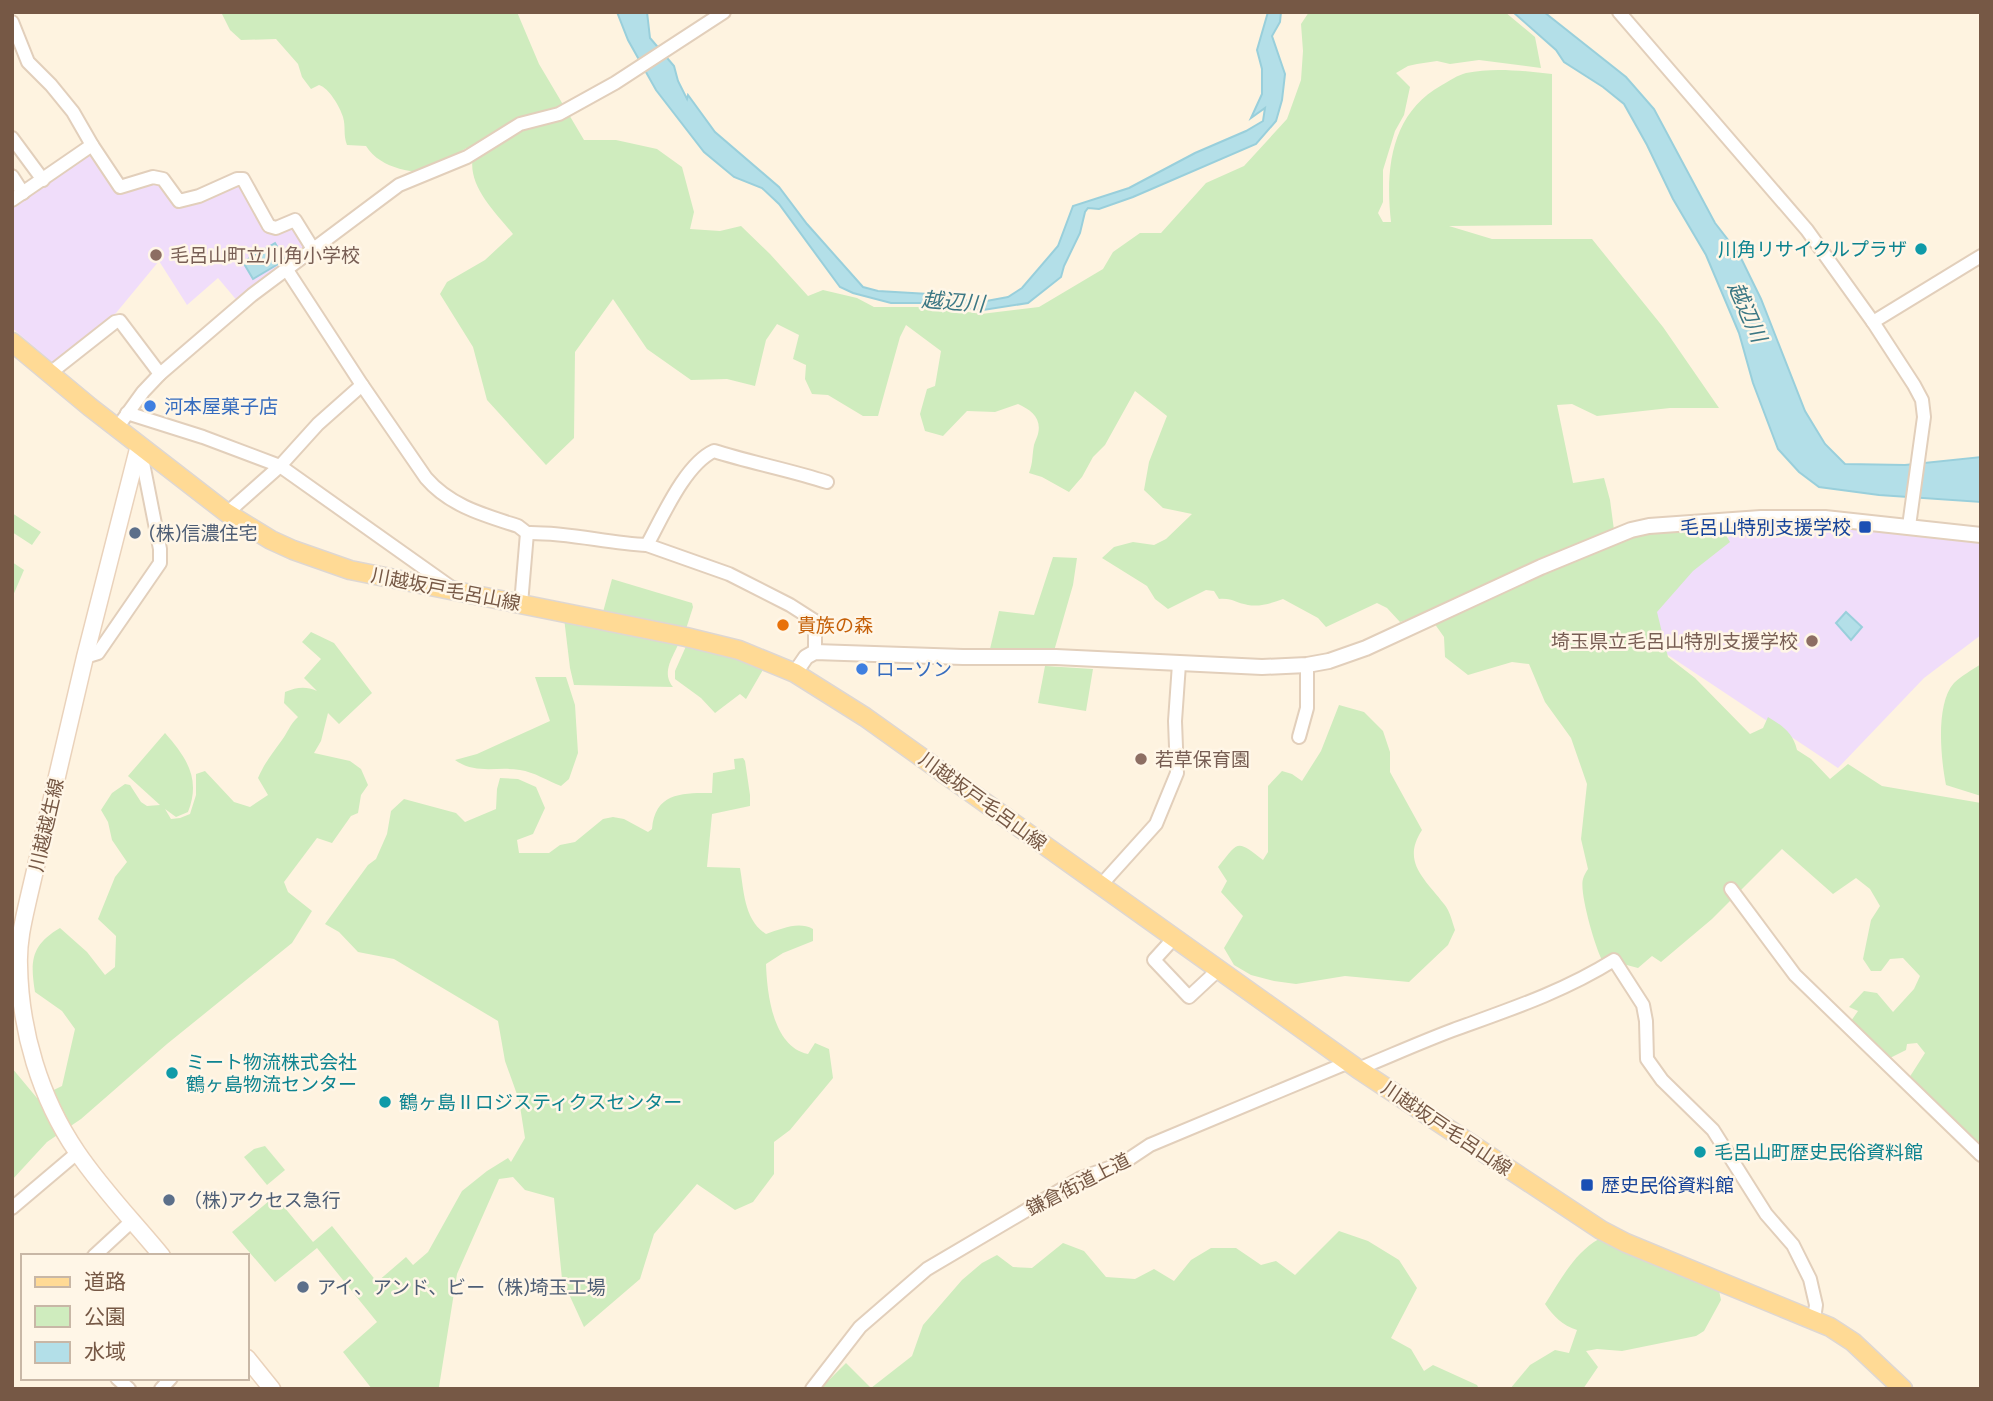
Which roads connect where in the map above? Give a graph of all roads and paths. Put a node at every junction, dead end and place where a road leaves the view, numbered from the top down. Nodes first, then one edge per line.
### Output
1 (724, 12) edge
2 (1619, 12) edge
3 (12, 22) edge
4 (12, 138) edge
5 (92, 145) junction
6 (12, 176) edge
7 (43, 180) junction
8 (18, 197) edge
9 (313, 248) junction
10 (1981, 256) edge
11 (287, 270) junction
12 (1874, 322) junction
13 (12, 342) edge
14 (48, 374) junction
15 (160, 374) junction
16 (362, 385) junction
17 (122, 420) junction
18 (139, 445) junction
19 (280, 466) junction
20 (827, 482) dead end
21 (227, 513) junction
22 (1910, 519) junction
23 (527, 533) junction
24 (1981, 535) edge
25 (647, 545) junction
26 (456, 591) junction
27 (521, 604) junction
28 (816, 652) junction
29 (85, 657) junction
30 (1179, 664) junction
31 (1307, 665) junction
32 (795, 673) junction
33 (1299, 737) dead end
34 (1101, 885) junction
35 (1731, 889) dead end
36 (1174, 938) junction
37 (15, 965) edge
38 (1218, 970) junction
39 (1354, 1065) junction
40 (77, 1153) junction
41 (1981, 1155) edge
42 (12, 1208) edge
43 (133, 1220) junction
44 (96, 1254) edge
45 (160, 1254) edge
46 (1814, 1319) junction
47 (248, 1360) edge
48 (272, 1389) edge
49 (812, 1389) edge
50 (1903, 1389) edge

1 - 9 street
2 - 12 street
3 - 5 street
4 - 7 street
5 - 7 street
5 - 9 street
6 - 8 street
7 - 8 street
9 - 11 street
10 - 12 street
11 - 15 street
11 - 16 street
12 - 22 street
13 - 14 main road, 川越坂戸毛呂山線
14 - 15 street
14 - 17 main road, 川越坂戸毛呂山線
15 - 17 street
16 - 19 street
16 - 23 street
17 - 18 main road, 川越坂戸毛呂山線
17 - 19 street
18 - 21 main road, 川越坂戸毛呂山線
18 - 29 main road, 川越越生線
18 - 29 street
19 - 21 street
19 - 26 street
20 - 25 street
21 - 26 main road, 川越坂戸毛呂山線
22 - 24 street
22 - 31 street
23 - 25 street
23 - 27 street
25 - 28 street
26 - 27 main road, 川越坂戸毛呂山線
27 - 32 main road, 川越坂戸毛呂山線
28 - 30 street
28 - 32 street
29 - 37 main road, 川越越生線
30 - 31 street
30 - 34 street
31 - 33 street
32 - 34 main road, 川越坂戸毛呂山線
34 - 36 main road, 川越坂戸毛呂山線
35 - 41 street
36 - 38 main road, 川越坂戸毛呂山線
36 - 38 street
37 - 40 main road, 川越越生線
38 - 39 main road, 川越坂戸毛呂山線
39 - 46 main road, 川越坂戸毛呂山線
39 - 46 street, 鎌倉街道上道
39 - 49 street, 鎌倉街道上道
40 - 42 street
40 - 43 main road, 川越越生線
43 - 44 street
43 - 45 main road, 川越越生線
46 - 50 main road, 川越坂戸毛呂山線
47 - 48 main road

